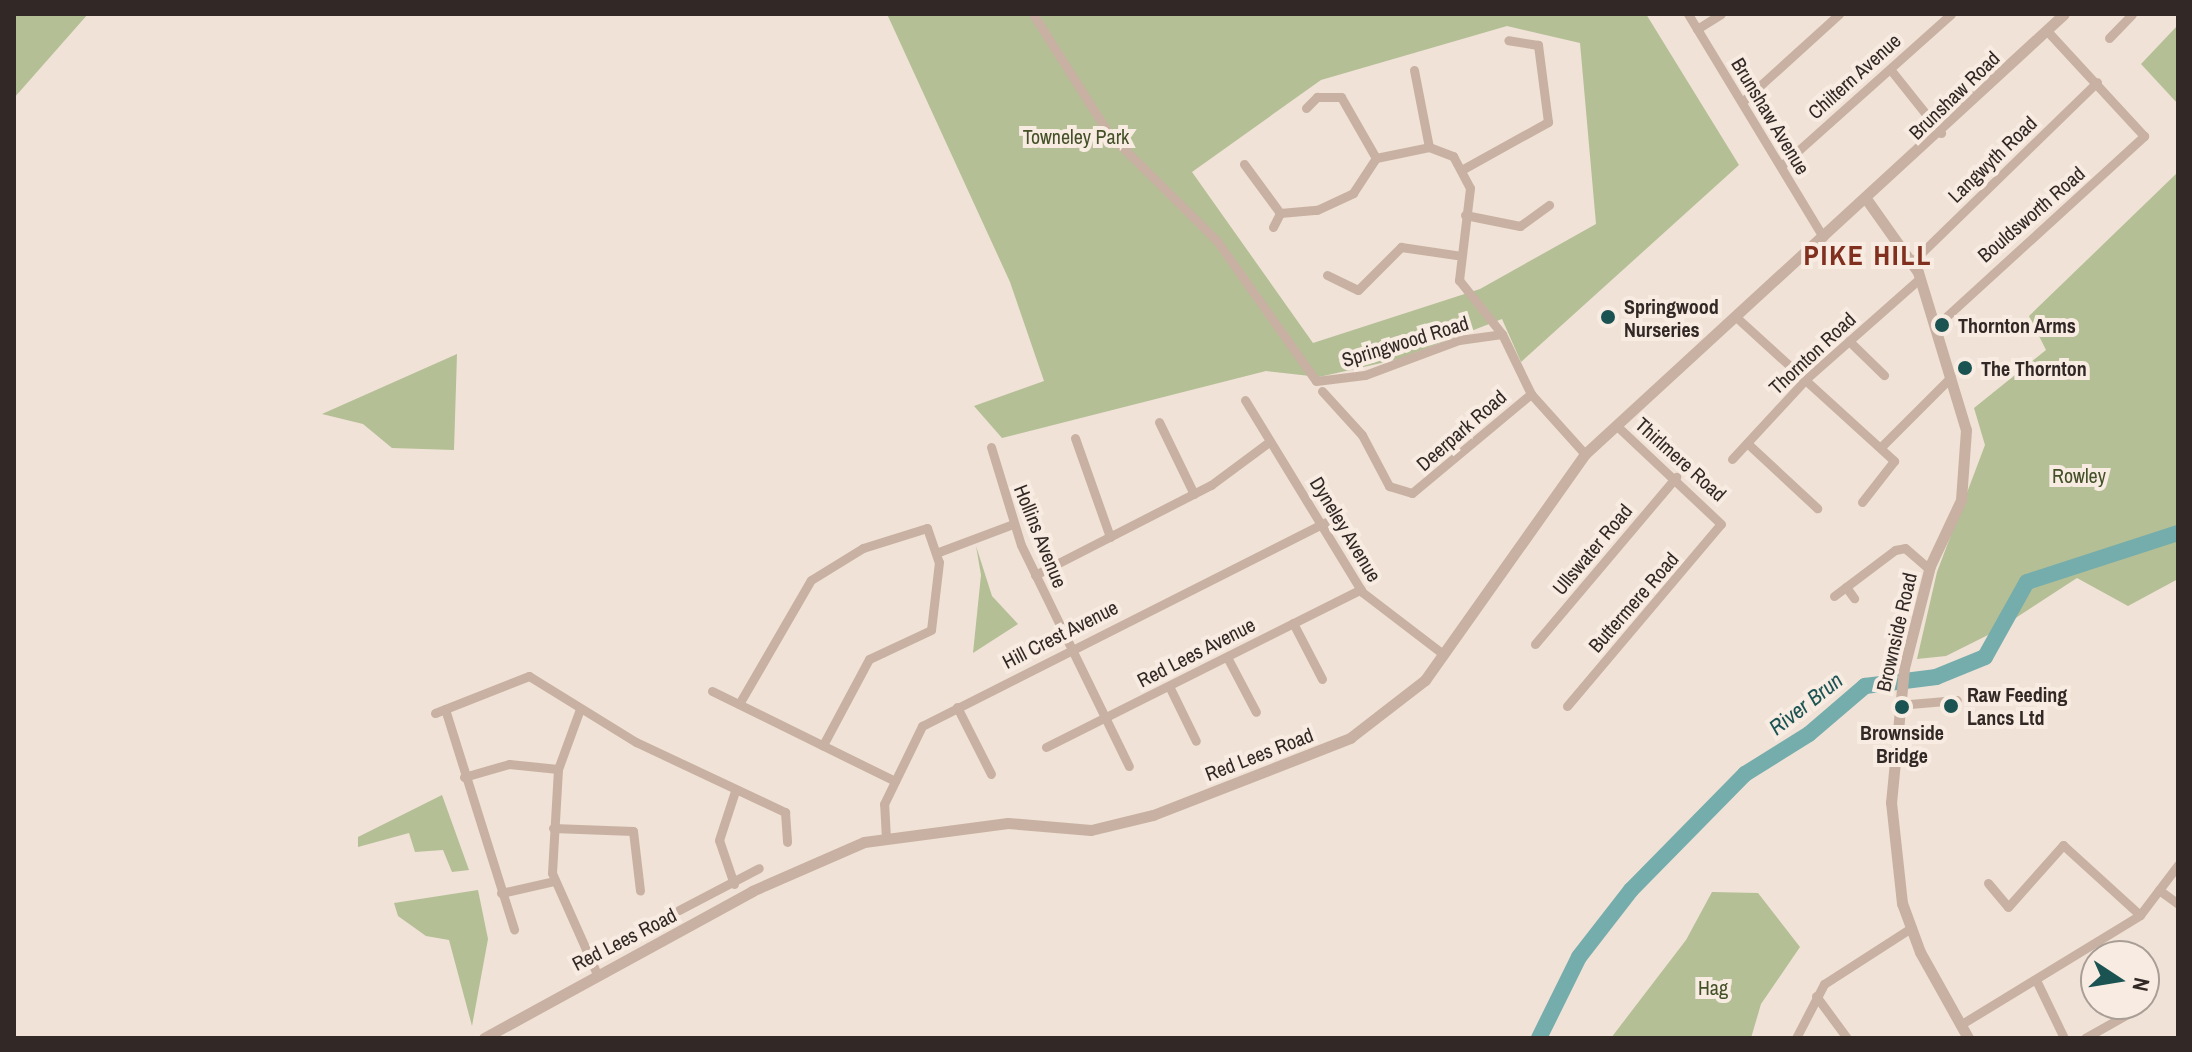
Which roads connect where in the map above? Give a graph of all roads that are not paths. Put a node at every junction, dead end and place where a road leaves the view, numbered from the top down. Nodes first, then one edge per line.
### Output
1 (1033, 14) edge
2 (1688, 14) edge
3 (1721, 14) edge
4 (1839, 14) edge
5 (1951, 14) edge
6 (2064, 14) edge
7 (2132, 14) edge
8 (1697, 29) junction
9 (2047, 31) junction
10 (2109, 38) dead end
11 (1508, 40) dead end
12 (1890, 69) junction
13 (1414, 70) dead end
14 (2097, 82) junction
15 (1742, 102) junction
16 (1306, 108) dead end
17 (1941, 133) junction
18 (1429, 147) junction
19 (1376, 158) junction
20 (1244, 164) dead end
21 (1781, 166) junction
22 (1465, 168) junction
23 (1867, 200) junction
24 (1549, 205) dead end
25 (1280, 213) junction
26 (1465, 215) junction
27 (1273, 227) dead end
28 (1823, 237) junction
29 (1456, 255) junction
30 (1912, 262) junction
31 (1327, 275) dead end
32 (1920, 278) junction
33 (1736, 317) junction
34 (1936, 326) junction
35 (1502, 334) junction
36 (1849, 341) junction
37 (1884, 375) dead end
38 (1951, 377) junction
39 (1806, 379) junction
40 (1322, 391) dead end
41 (1531, 394) junction
42 (1245, 400) dead end
43 (1159, 422) dead end
44 (1617, 426) junction
45 (1075, 438) dead end
46 (1269, 442) junction
47 (1747, 443) junction
48 (991, 447) dead end
49 (1881, 447) junction
50 (1585, 454) junction
51 (1732, 459) dead end
52 (1676, 477) junction
53 (1194, 494) junction
54 (1862, 502) dead end
55 (1817, 508) dead end
56 (1720, 519) joint
57 (1325, 522) junction
58 (1013, 524) junction
59 (1110, 537) junction
60 (936, 553) junction
61 (1929, 569) junction
62 (1035, 575) junction
63 (1846, 587) junction
64 (1361, 589) junction
65 (1834, 596) dead end
66 (1854, 598) dead end
67 (1293, 623) junction
68 (1535, 644) dead end
69 (1071, 649) junction
70 (1443, 654) junction
71 (1227, 657) junction
72 (1322, 679) dead end
73 (1169, 686) junction
74 (712, 691) dead end
75 (1957, 700) dead end
76 (739, 704) junction
77 (1898, 705) junction
78 (1567, 706) dead end
79 (957, 707) junction
80 (580, 709) junction
81 (1256, 712) dead end
82 (1106, 718) junction
83 (1196, 741) dead end
84 (823, 745) junction
85 (1046, 747) dead end
86 (1129, 766) dead end
87 (558, 769) junction
88 (991, 774) dead end
89 (464, 777) junction
90 (895, 781) junction
91 (735, 791) junction
92 (553, 828) junction
93 (886, 839) junction
94 (787, 842) dead end
95 (2178, 865) edge
96 (759, 868) dead end
97 (554, 881) junction
98 (734, 883) junction
99 (1988, 883) dead end
100 (2159, 890) junction
101 (640, 891) dead end
102 (501, 893) junction
103 (2178, 904) edge
104 (679, 910) dead end
105 (2140, 915) junction
106 (1911, 928) junction
107 (514, 929) dead end
108 (597, 974) junction
109 (2036, 980) junction
110 (1816, 996) junction
111 (2117, 1020) edge
112 (1960, 1025) junction
113 (484, 1038) edge
114 (1796, 1038) edge
115 (1847, 1038) edge
116 (1968, 1038) edge
117 (2064, 1038) edge
118 (2085, 1038) edge

1 - 35 street, Springwood Road
2 - 8 street, Brunshaw Avenue
3 - 8 street
4 - 15 street
5 - 12 street, Chiltern Avenue
6 - 9 street, Brunshaw Road
7 - 10 street
8 - 15 street, Brunshaw Avenue
9 - 14 street
9 - 17 street, Brunshaw Road
11 - 22 street
12 - 17 street
12 - 21 street, Chiltern Avenue
13 - 18 street
14 - 30 street, Langwyth Road
14 - 34 street, Bouldsworth Road
15 - 21 street, Brunshaw Avenue
16 - 19 street
17 - 23 street, Brunshaw Road
18 - 19 street
18 - 22 street
19 - 25 street
20 - 25 street
21 - 28 street, Brunshaw Avenue
22 - 26 street
23 - 28 street, Red Lees Road
23 - 30 street, Brownside Road
24 - 26 street
25 - 27 street
26 - 29 street
28 - 33 street, Red Lees Road
29 - 31 street
29 - 35 street
30 - 32 street, Brownside Road
32 - 34 street, Brownside Road
32 - 36 street, Thornton Road
33 - 39 street
33 - 44 street, Red Lees Road
34 - 38 street, Brownside Road
35 - 41 street
36 - 37 street
36 - 39 street, Thornton Road
38 - 49 street
38 - 61 street, Brownside Road
39 - 47 street, Thornton Road
39 - 49 street
40 - 41 street, Deerpark Road
41 - 50 street
42 - 46 street, Dyneley Avenue
43 - 53 street
44 - 50 street, Red Lees Road
44 - 52 street, Thirlmere Road
45 - 59 street
46 - 53 street
46 - 57 street, Dyneley Avenue
47 - 51 street, Thornton Road
47 - 55 street
48 - 58 street, Hollins Avenue
49 - 54 street
50 - 70 street, Red Lees Road
52 - 56 street, Thirlmere Road
52 - 68 street, Ullswater Road
53 - 59 street
56 - 78 street, Buttermere Road
57 - 64 street, Dyneley Avenue
57 - 69 street, Hill Crest Avenue
58 - 60 street
58 - 62 street, Hollins Avenue
59 - 62 street
60 - 76 street
60 - 84 street
61 - 63 street
61 - 77 street, Brownside Road
62 - 69 street, Hollins Avenue
63 - 65 street
63 - 66 street
64 - 67 street, Red Lees Avenue
64 - 70 street, Dyneley Avenue
67 - 71 street, Red Lees Avenue
67 - 72 street
69 - 79 street, Hill Crest Avenue
69 - 82 street, Hollins Avenue
70 - 93 street, Red Lees Road
71 - 73 street, Red Lees Avenue
71 - 81 street
73 - 82 street, Red Lees Avenue
73 - 83 street
74 - 76 street
75 - 77 street
76 - 84 street
77 - 106 street, Brownside Road
79 - 88 street
79 - 90 street, Hill Crest Avenue
80 - 87 street
80 - 89 street
80 - 91 street
82 - 85 street, Red Lees Avenue
82 - 86 street, Hollins Avenue
84 - 90 street
87 - 89 street
87 - 92 street
89 - 102 street
90 - 93 street, Hill Crest Avenue
91 - 94 street
91 - 98 street
92 - 97 street
92 - 101 street
93 - 108 street, Red Lees Road
95 - 100 street
96 - 98 street
97 - 102 street
97 - 108 street
98 - 104 street
99 - 105 street
100 - 103 street
100 - 105 street
102 - 107 street
105 - 109 street
106 - 110 street
106 - 112 street, Brownside Road
108 - 113 street, Red Lees Road
109 - 112 street
109 - 117 street
110 - 114 street
110 - 115 street
111 - 118 street
112 - 116 street, Brownside Road

